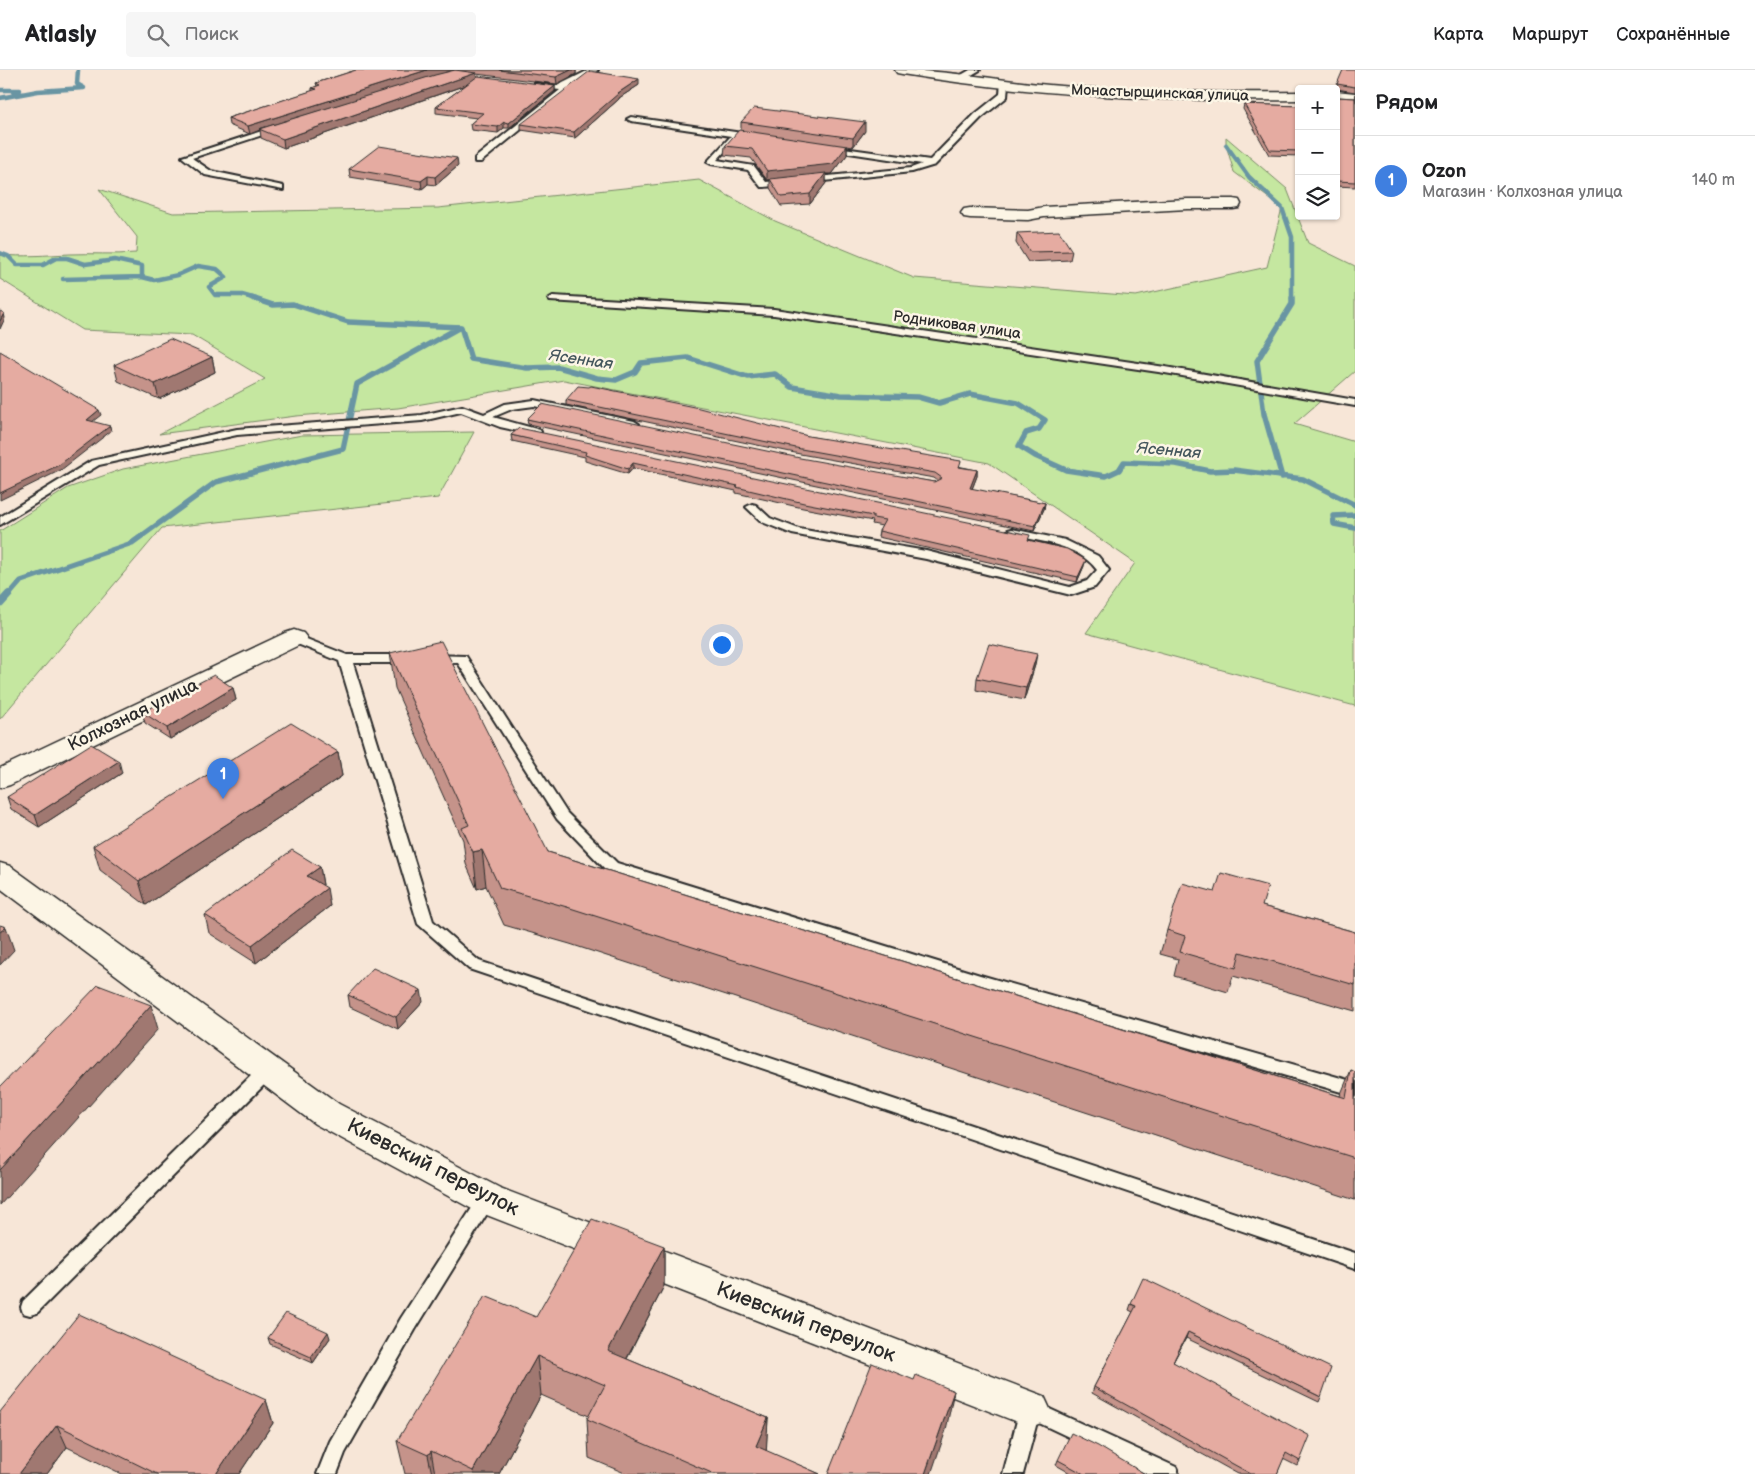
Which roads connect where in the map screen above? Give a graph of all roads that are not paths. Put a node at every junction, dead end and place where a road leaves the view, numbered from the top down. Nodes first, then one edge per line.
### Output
1 (594, 70) edge
2 (902, 70) edge
3 (976, 70) edge
4 (960, 78) junction
5 (575, 81) junction
6 (529, 84) edge
7 (1004, 84) junction
8 (1340, 95) edge
9 (1295, 96) edge
10 (1355, 97) edge
11 (631, 119) dead end
12 (281, 127) edge
13 (736, 135) junction
14 (766, 139) edge
15 (824, 148) edge
16 (478, 160) dead end
17 (932, 163) junction
18 (280, 188) dead end
19 (1233, 204) dead end
20 (970, 213) dead end
21 (553, 299) dead end
22 (1355, 403) edge
23 (485, 418) junction
24 (646, 426) edge
25 (543, 434) edge
26 (752, 507) dead end
27 (0, 522) edge
28 (1004, 530) edge
29 (294, 638) joint
30 (345, 659) junction
31 (0, 779) edge
32 (0, 873) edge
33 (268, 1070) junction
34 (1355, 1089) edge
35 (488, 1199) junction
36 (1355, 1261) edge
37 (30, 1307) dead end
38 (1030, 1409) junction
39 (327, 1474) edge
40 (1013, 1474) edge
41 (1169, 1474) edge

1 - 5 lane
2 - 4 street, Монастырщинская улица
3 - 4 lane
4 - 7 street, Монастырщинская улица
5 - 6 lane
5 - 16 lane
7 - 9 street, Монастырщинская улица
7 - 17 lane
8 - 10 street
11 - 13 lane
12 - 18 lane
13 - 14 lane
13 - 17 lane
15 - 17 lane
19 - 20 street
21 - 22 lane, Родниковая улица
23 - 24 lane
23 - 25 lane
23 - 27 lane
26 - 28 lane
29 - 30 lane
29 - 31 street, Колхозная улица
30 - 34 lane
30 - 36 lane
32 - 33 street, Киевский переулок
33 - 35 street, Киевский переулок
33 - 37 lane
35 - 38 street, Киевский переулок
35 - 39 lane
38 - 40 lane
38 - 41 lane

